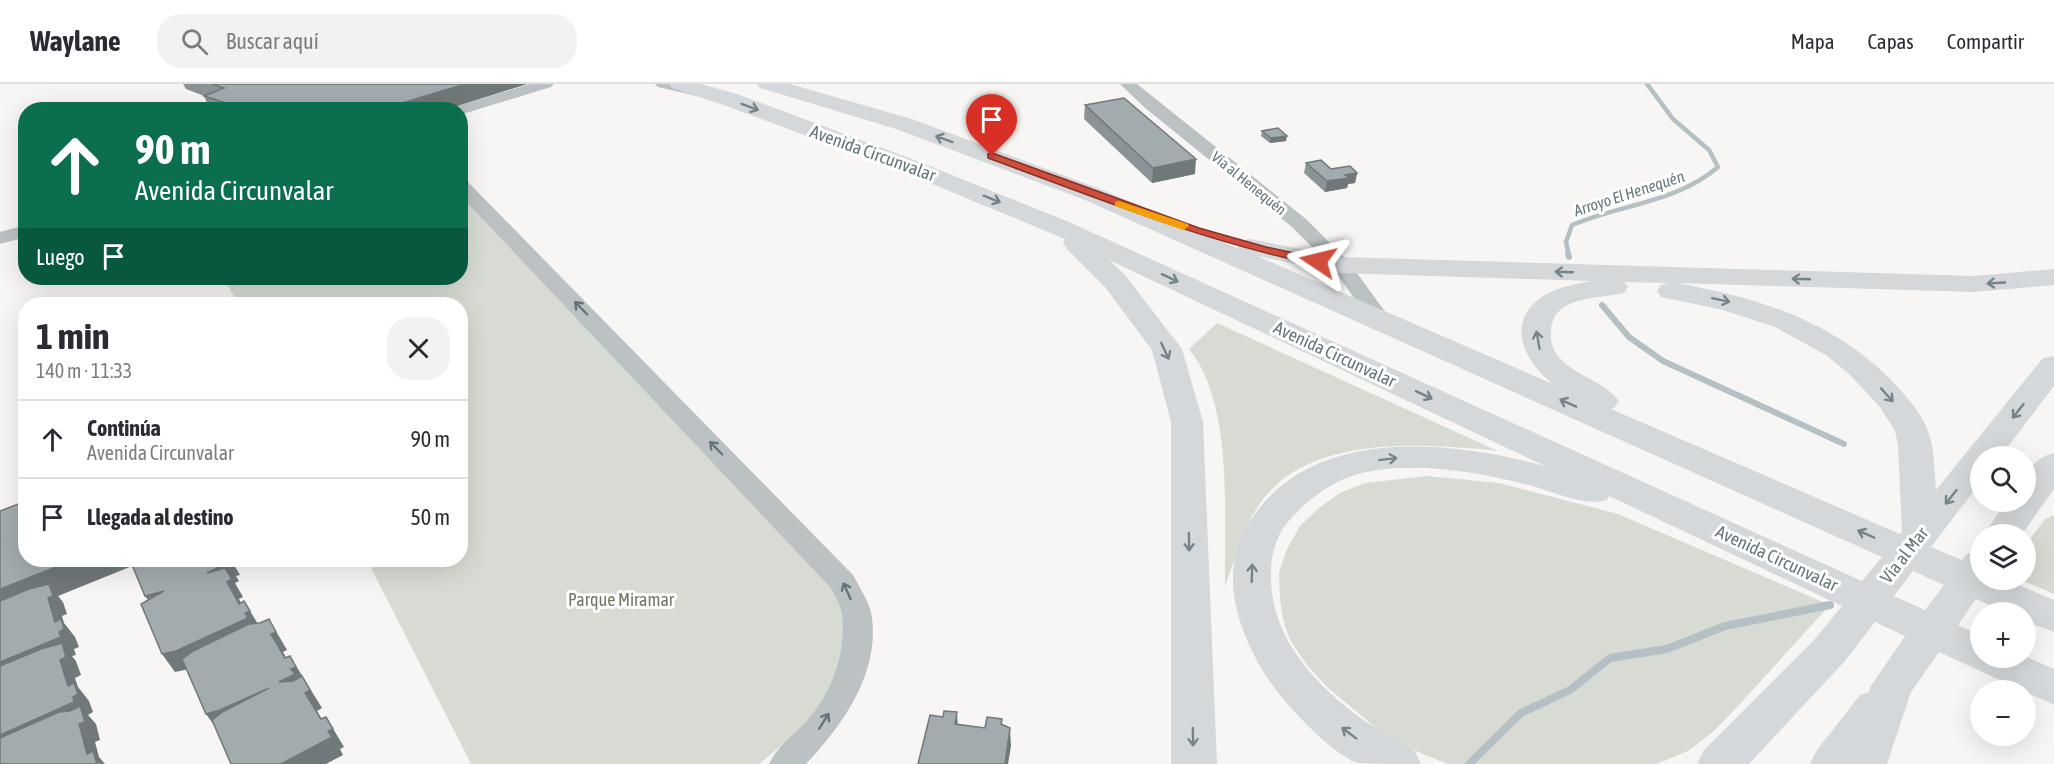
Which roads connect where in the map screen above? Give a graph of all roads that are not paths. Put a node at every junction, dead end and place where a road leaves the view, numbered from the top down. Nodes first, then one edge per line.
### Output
1 (546, 84) edge
2 (663, 84) edge
3 (679, 84) edge
4 (767, 84) edge
5 (1128, 84) edge
6 (710, 93) junction
7 (468, 108) edge
8 (468, 192) edge
9 (1094, 195) junction
10 (1060, 227) junction
11 (18, 233) edge
12 (0, 238) edge
13 (1341, 265) junction
14 (2054, 277) edge
15 (1381, 321) junction
16 (2054, 365) edge
17 (1990, 446) edge
18 (2054, 464) edge
19 (1970, 472) edge
20 (1737, 478) junction
21 (2054, 495) edge
22 (2009, 524) edge
23 (2019, 524) edge
24 (1721, 532) junction
25 (1921, 534) junction
26 (1970, 578) edge
27 (2054, 616) edge
28 (1970, 648) edge
29 (1829, 651) junction
30 (2011, 668) edge
31 (1892, 686) junction
32 (2054, 688) edge
33 (785, 764) edge
34 (1194, 764) edge
35 (1398, 764) edge
36 (1720, 764) edge
37 (1727, 764) edge
38 (1833, 764) edge
39 (1864, 764) edge

1 - 7 street
2 - 6 street
3 - 6 main road, Avenida Circunvalar
9 -> 4 main road, Avenida Circunvalar
5 - 13 street, Vía al Henequén
6 -> 10 main road, Avenida Circunvalar
33 -> 8 street
9 - 13 main road
9 - 15 main road, Avenida Circunvalar
10 -> 24 main road, Avenida Circunvalar
10 -> 34 main road
11 - 12 street
14 -> 13 main road
13 - 15 street, Vía al Henequén
20 -> 15 main road, Avenida Circunvalar
16 -> 17 main road, Vía al Mar
18 - 22 main road
19 -> 25 main road, Vía al Mar
20 -> 25 main road
27 -> 20 main road, Avenida Circunvalar
21 - 23 main road
24 - 28 main road, Avenida Circunvalar
35 -> 24 main road
25 - 29 main road, Vía al Mar
26 - 31 main road
29 - 36 main road
29 - 37 main road
30 - 32 main road
31 - 38 main road
31 - 39 main road

